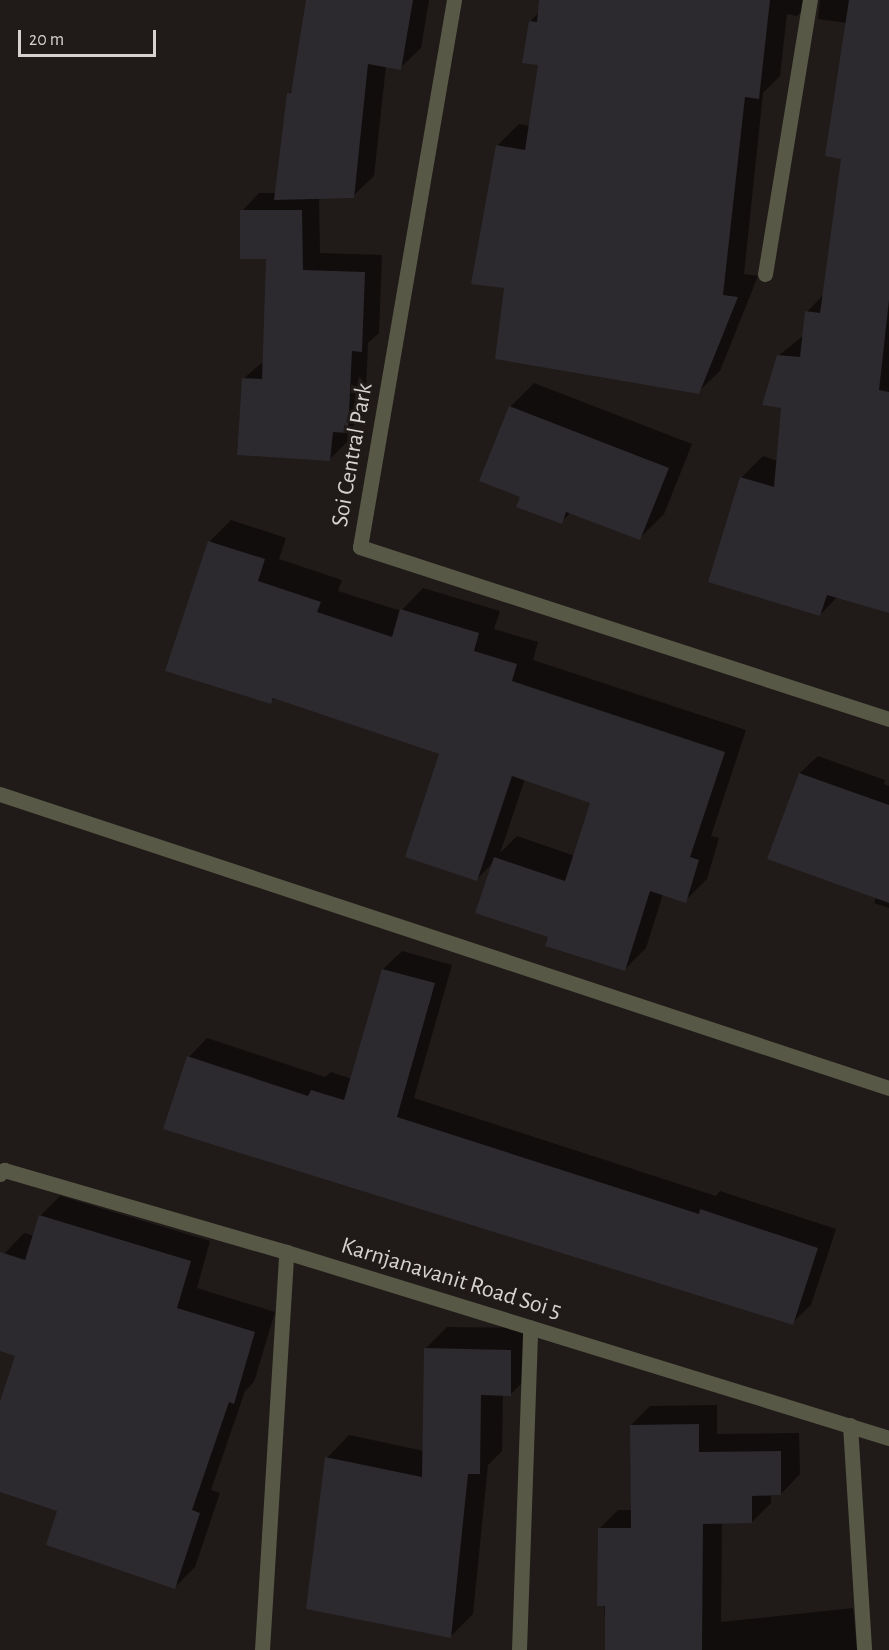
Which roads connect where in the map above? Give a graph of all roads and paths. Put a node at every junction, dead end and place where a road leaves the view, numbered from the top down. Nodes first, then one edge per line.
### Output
1 (454, 0) edge
2 (810, 0) edge
3 (765, 274) dead end
4 (889, 719) edge
5 (0, 794) edge
6 (889, 1088) edge
7 (0, 1174) edge
8 (286, 1252) junction
9 (530, 1327) junction
10 (850, 1425) junction
11 (889, 1438) edge
12 (262, 1650) edge
13 (519, 1650) edge
14 (864, 1650) edge

1 - 4 street, Soi Central Park
2 - 3 street
5 - 6 street
7 - 8 street, Karnjanavanit Road Soi 5
8 - 9 street, Karnjanavanit Road Soi 5
8 - 12 street
9 - 10 street, Karnjanavanit Road Soi 5
9 - 13 street
10 - 11 street, Karnjanavanit Road Soi 5
10 - 14 street

